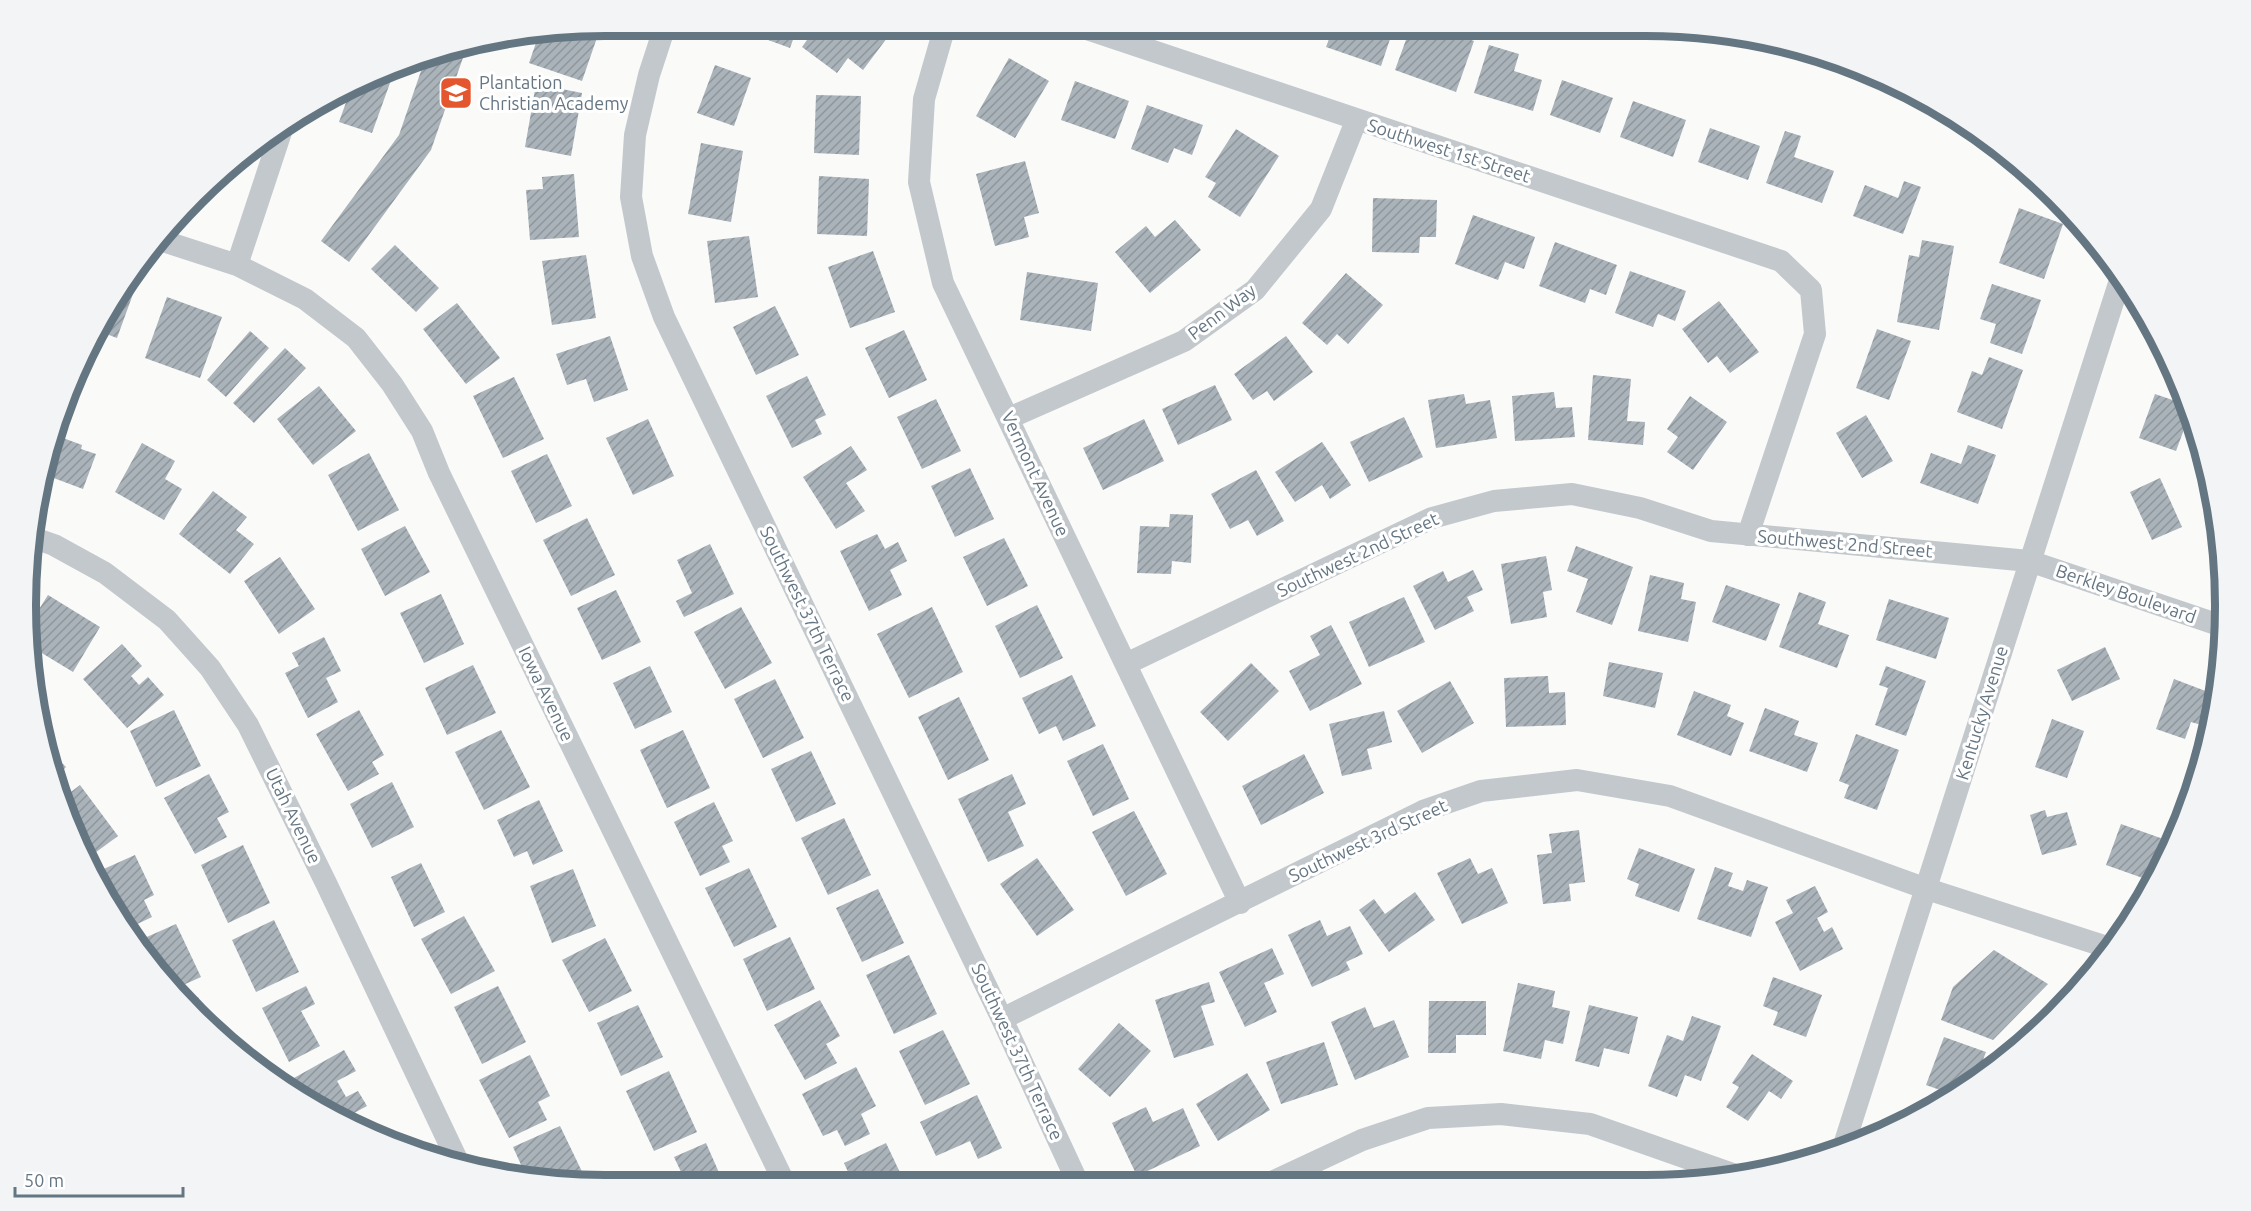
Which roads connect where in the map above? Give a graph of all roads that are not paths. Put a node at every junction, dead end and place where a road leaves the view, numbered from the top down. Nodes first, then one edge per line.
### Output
1 (662, 36) edge
2 (942, 36) edge
3 (1108, 36) edge
4 (1356, 120) junction
5 (278, 140) edge
6 (167, 242) edge
7 (237, 265) junction
8 (2118, 287) edge
9 (1009, 418) junction
10 (1748, 535) junction
11 (40, 540) edge
12 (2030, 561) junction
13 (2215, 623) edge
14 (1126, 664) junction
15 (1927, 889) junction
16 (1240, 903) junction
17 (2102, 945) edge
18 (1002, 1019) junction
19 (1846, 1138) edge
20 (455, 1155) edge
21 (1721, 1170) edge
22 (781, 1175) edge
23 (1074, 1175) edge
24 (1287, 1175) edge

1 - 18 street, Southwest 37th Terrace
2 - 9 street, Vermont Avenue
3 - 4 street, Southwest 1st Street
4 - 9 street, Penn Way
4 - 10 street, Southwest 1st Street
5 - 7 street
6 - 7 street, Iowa Avenue
7 - 22 street, Iowa Avenue
8 - 12 street, Kentucky Avenue
9 - 14 street, Vermont Avenue
10 - 12 street, Southwest 2nd Street
10 - 14 street, Southwest 2nd Street
11 - 20 street, Utah Avenue
12 - 13 street, Berkley Boulevard
12 - 15 street, Kentucky Avenue
14 - 16 street, Vermont Avenue
15 - 16 street, Southwest 3rd Street
15 - 17 street, Southwest 3rd Street
15 - 19 street, Kentucky Avenue
16 - 18 street, Southwest 3rd Street
18 - 23 street, Southwest 37th Terrace
21 - 24 street

